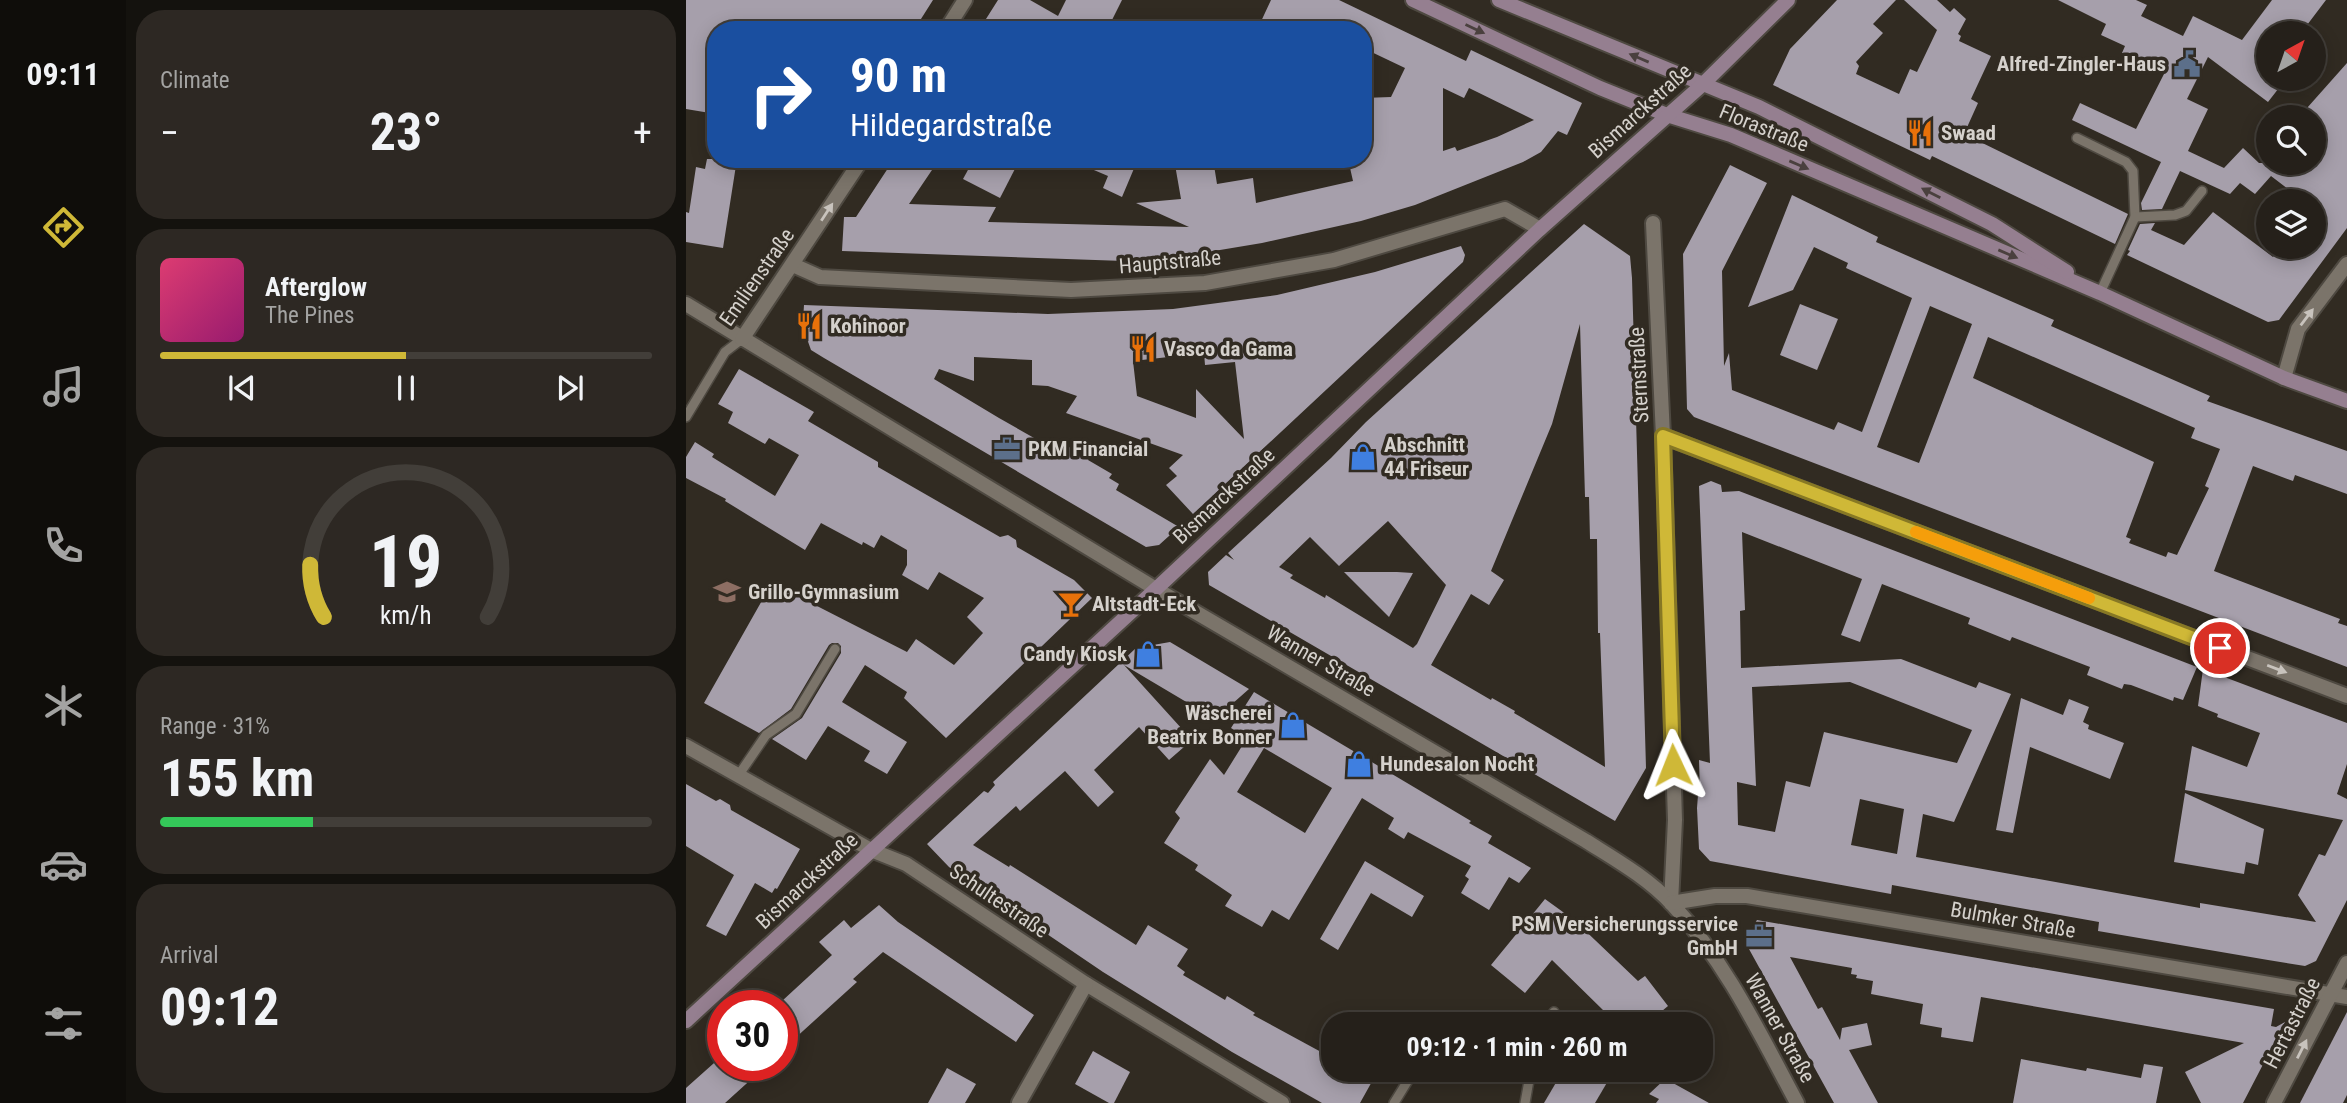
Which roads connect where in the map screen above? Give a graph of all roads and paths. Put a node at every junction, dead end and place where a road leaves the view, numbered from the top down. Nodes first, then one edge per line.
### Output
1 (965, 0) edge
2 (1413, 0) edge
3 (1499, 0) edge
4 (1788, 0) edge
5 (952, 21) edge
6 (1702, 85) junction
7 (1667, 115) junction
8 (2077, 138) dead end
9 (856, 168) edge
10 (2202, 191) dead end
11 (2135, 217) junction
12 (1653, 223) dead end
13 (1540, 229) junction
14 (2347, 264) edge
15 (793, 265) junction
16 (2100, 293) junction
17 (686, 304) edge
18 (743, 338) junction
19 (2284, 378) junction
20 (2347, 401) edge
21 (686, 418) edge
22 (1663, 436) junction
23 (1156, 589) junction
24 (835, 649) dead end
25 (2347, 696) edge
26 (686, 746) edge
27 (738, 776) junction
28 (871, 850) junction
29 (1671, 903) junction
30 (2347, 962) edge
31 (1086, 984) junction
32 (2331, 994) junction
33 (2347, 997) edge
34 (686, 1021) edge
35 (1407, 1082) edge
36 (1529, 1082) edge
37 (1019, 1103) edge
38 (1282, 1103) edge
39 (1394, 1103) edge
40 (1525, 1103) edge
41 (1797, 1103) edge
42 (2274, 1103) edge

1 - 5 street
2 -> 7 main road, Florastraße
6 -> 3 main road, Florastraße
4 - 6 main road, Bismarckstraße
6 - 7 main road, Bismarckstraße
16 -> 6 main road, Florastraße
7 - 13 main road, Bismarckstraße
7 -> 16 main road, Florastraße
8 - 11 lane
15 -> 9 street, Emilienstraße
10 - 11 lane
11 - 16 lane
12 - 22 street, Sternstraße
13 - 15 street, Hauptstraße
13 - 23 main road, Bismarckstraße
19 -> 14 street
15 - 18 street, Emilienstraße
16 - 19 main road, Florastraße
17 - 18 street
18 - 21 lane, Emilienstraße
18 - 23 street, Wanner Straße
19 - 20 main road, Florastraße
22 -> 25 street
22 - 29 street, Sternstraße
23 - 28 main road, Bismarckstraße
23 - 29 street, Wanner Straße
24 - 27 lane
26 - 27 street, Schultestraße
27 - 28 street, Schultestraße
28 - 31 street, Schultestraße
28 - 34 main road, Bismarckstraße
29 - 32 street, Bulmker Straße
29 - 41 street, Wanner Straße
30 - 32 street, Hertastraße
31 - 37 street
31 - 38 street, Schultestraße
32 - 33 street, Bulmker Straße
42 -> 32 street, Hertastraße
35 - 39 lane
36 - 40 lane

